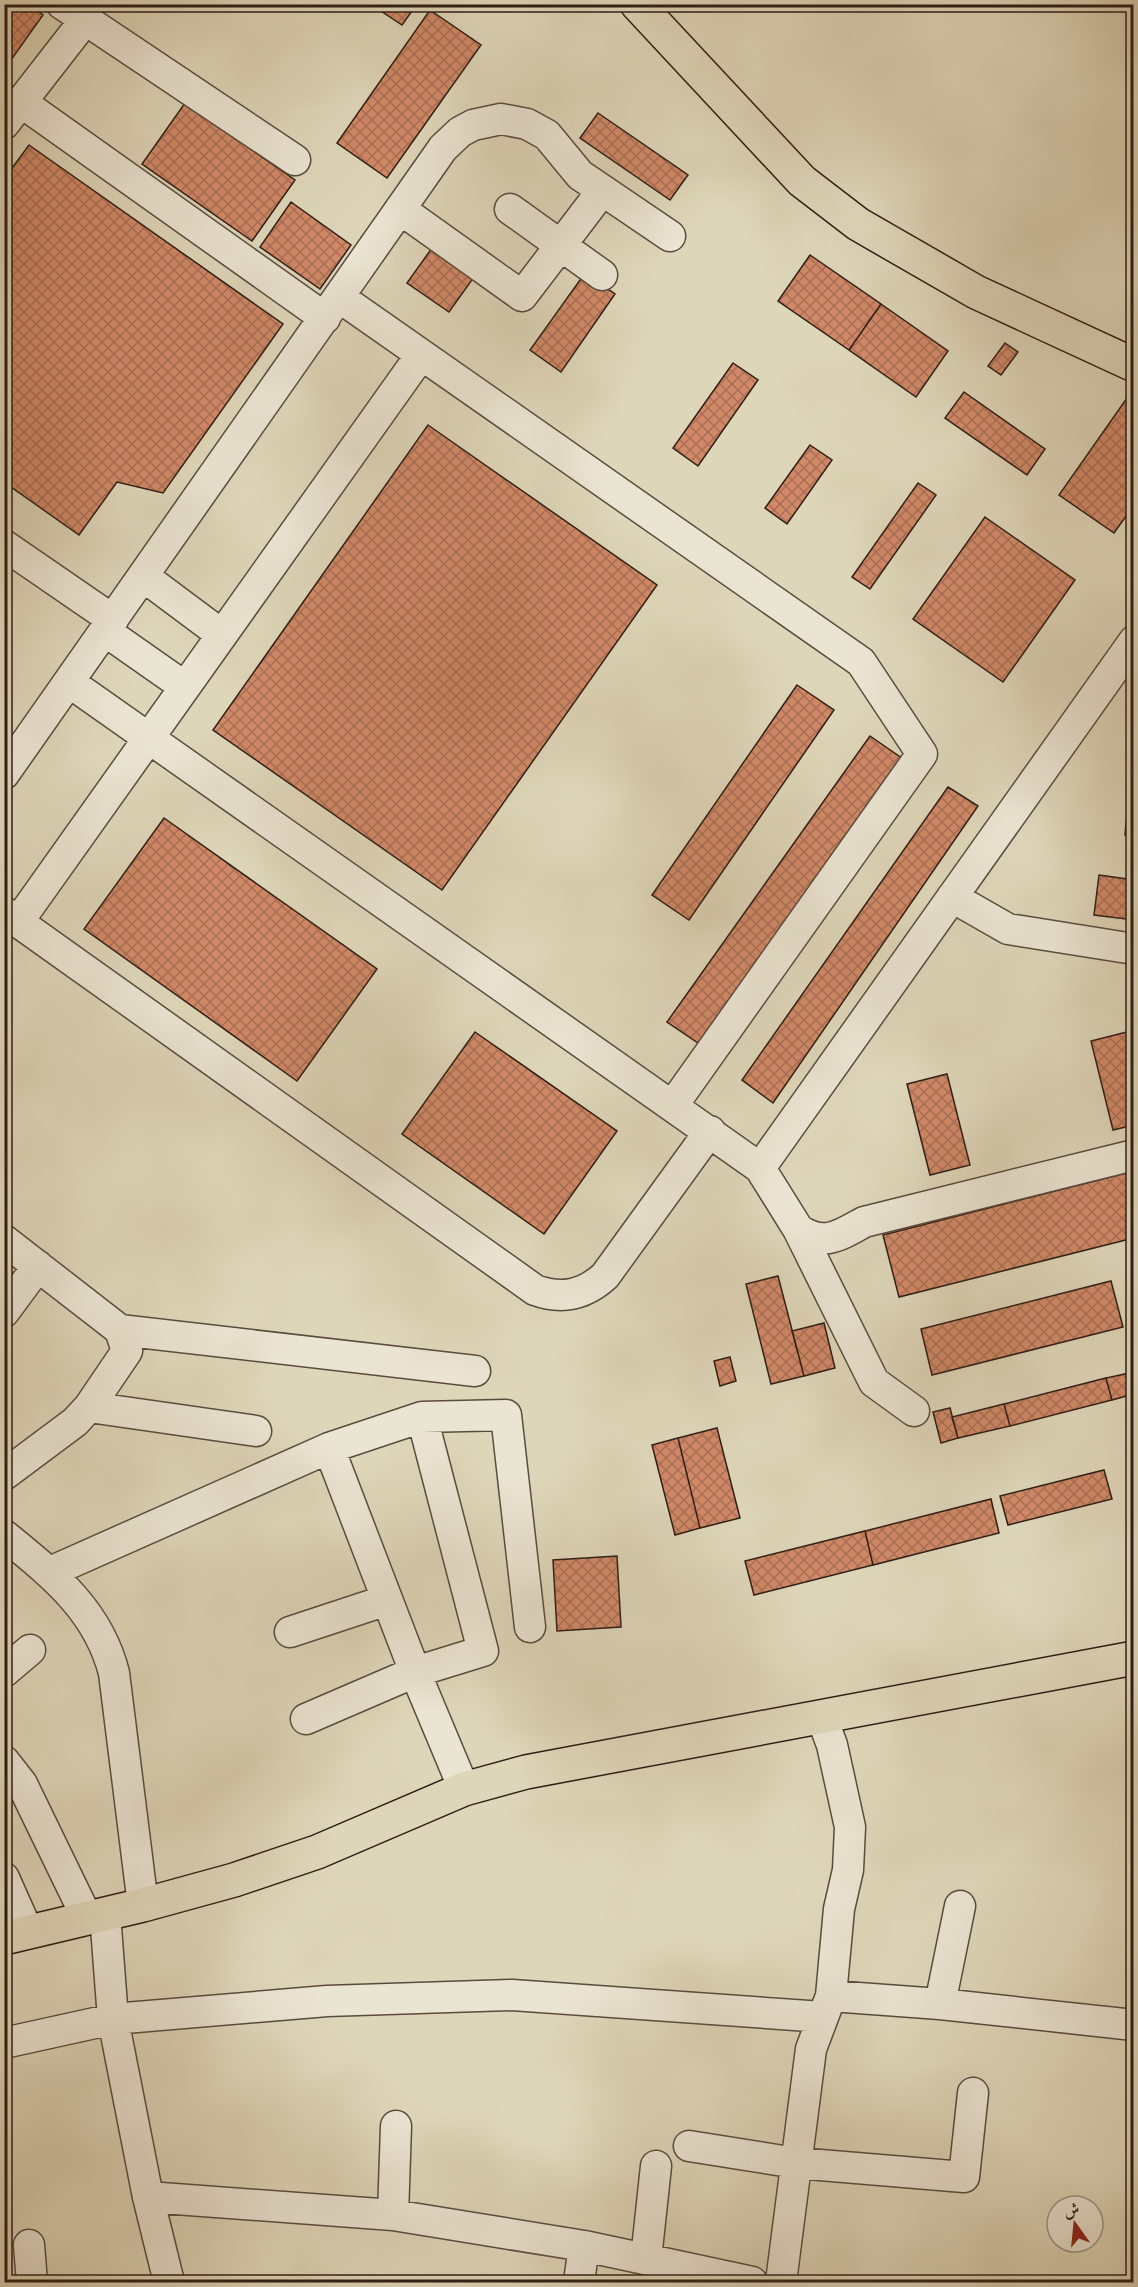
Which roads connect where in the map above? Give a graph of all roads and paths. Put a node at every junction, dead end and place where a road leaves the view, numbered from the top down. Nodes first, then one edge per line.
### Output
1 (637, 4) edge
2 (74, 12) edge
3 (13, 113) edge
4 (295, 160) dead end
5 (602, 191) junction
6 (400, 209) junction
7 (510, 209) dead end
8 (670, 236) dead end
9 (561, 246) junction
10 (602, 275) dead end
11 (332, 307) junction
12 (421, 355) junction
13 (1134, 365) edge
14 (4, 545) edge
15 (143, 576) junction
16 (109, 625) junction
17 (222, 635) junction
18 (1134, 641) edge
19 (69, 682) junction
20 (185, 687) junction
21 (149, 738) junction
22 (14, 739) edge
23 (4, 774) edge
24 (952, 897) junction
25 (11, 917) edge
26 (1134, 948) edge
27 (673, 1105) junction
28 (710, 1131) junction
29 (1134, 1155) edge
30 (760, 1168) junction
31 (798, 1229) junction
32 (4, 1240) edge
33 (38, 1266) junction
34 (4, 1312) edge
35 (120, 1330) junction
36 (474, 1371) dead end
37 (89, 1407) junction
38 (914, 1412) dead end
39 (422, 1417) junction
40 (256, 1431) dead end
41 (329, 1448) junction
42 (4, 1474) edge
43 (4, 1535) edge
44 (50, 1572) junction
45 (387, 1600) junction
46 (530, 1628) dead end
47 (290, 1632) dead end
48 (30, 1650) dead end
49 (1134, 1658) edge
50 (4, 1672) edge
51 (415, 1672) junction
52 (822, 1718) junction
53 (306, 1719) dead end
54 (4, 1761) edge
55 (464, 1789) junction
56 (4, 1878) edge
57 (143, 1905) junction
58 (960, 1906) dead end
59 (96, 1916) junction
60 (16, 1935) edge
61 (940, 2004) junction
62 (827, 2007) junction
63 (113, 2019) junction
64 (1134, 2025) edge
65 (4, 2043) edge
66 (973, 2093) dead end
67 (396, 2126) dead end
68 (689, 2146) dead end
69 (796, 2163) junction
70 (656, 2166) dead end
71 (148, 2197) junction
72 (393, 2216) junction
73 (29, 2245) dead end
74 (584, 2246) junction
75 (646, 2259) junction
76 (32, 2283) edge
77 (169, 2283) edge
78 (579, 2283) edge
79 (752, 2283) edge
80 (782, 2283) edge

1 - 13 main road
2 - 3 street
2 - 4 street
3 - 11 street
5 - 6 street
5 - 8 street
5 - 9 street
6 - 9 street
6 - 11 street
7 - 9 street
9 - 10 street
11 - 12 street
11 - 15 street
12 - 17 street
12 - 27 street
14 - 16 street
15 - 16 street
15 - 17 street
16 - 19 street
16 - 20 street
17 - 20 street
18 - 24 street
19 - 21 street
19 - 22 street
20 - 21 street
21 - 25 street
21 - 27 street
22 - 23 street
24 - 26 street
24 - 30 street
25 - 28 street
27 - 28 street
28 - 30 street
29 - 31 street
30 - 31 street
31 - 38 street
32 - 33 street
33 - 34 street
33 - 35 street
35 - 36 street
35 - 37 street
37 - 40 street
37 - 42 street
39 - 41 street
39 - 46 street
39 - 51 street
41 - 44 street
41 - 45 street
43 - 44 street
44 - 57 street
45 - 47 street
45 - 51 street
48 - 50 street
49 - 52 main road
51 - 53 street
51 - 55 street
52 - 55 main road
52 - 62 street
54 - 59 street
55 - 57 main road
56 - 60 street
57 - 59 main road
58 - 61 street
59 - 60 main road
59 - 63 street
61 - 62 street
61 - 64 street
62 - 63 street
62 - 69 street
63 - 65 street
63 - 71 street
66 - 69 street
67 - 72 street
68 - 69 street
69 - 80 street
70 - 75 street
71 - 72 street
71 - 77 street
72 - 74 street
73 - 76 street
74 - 75 street
74 - 78 street
75 - 79 street

